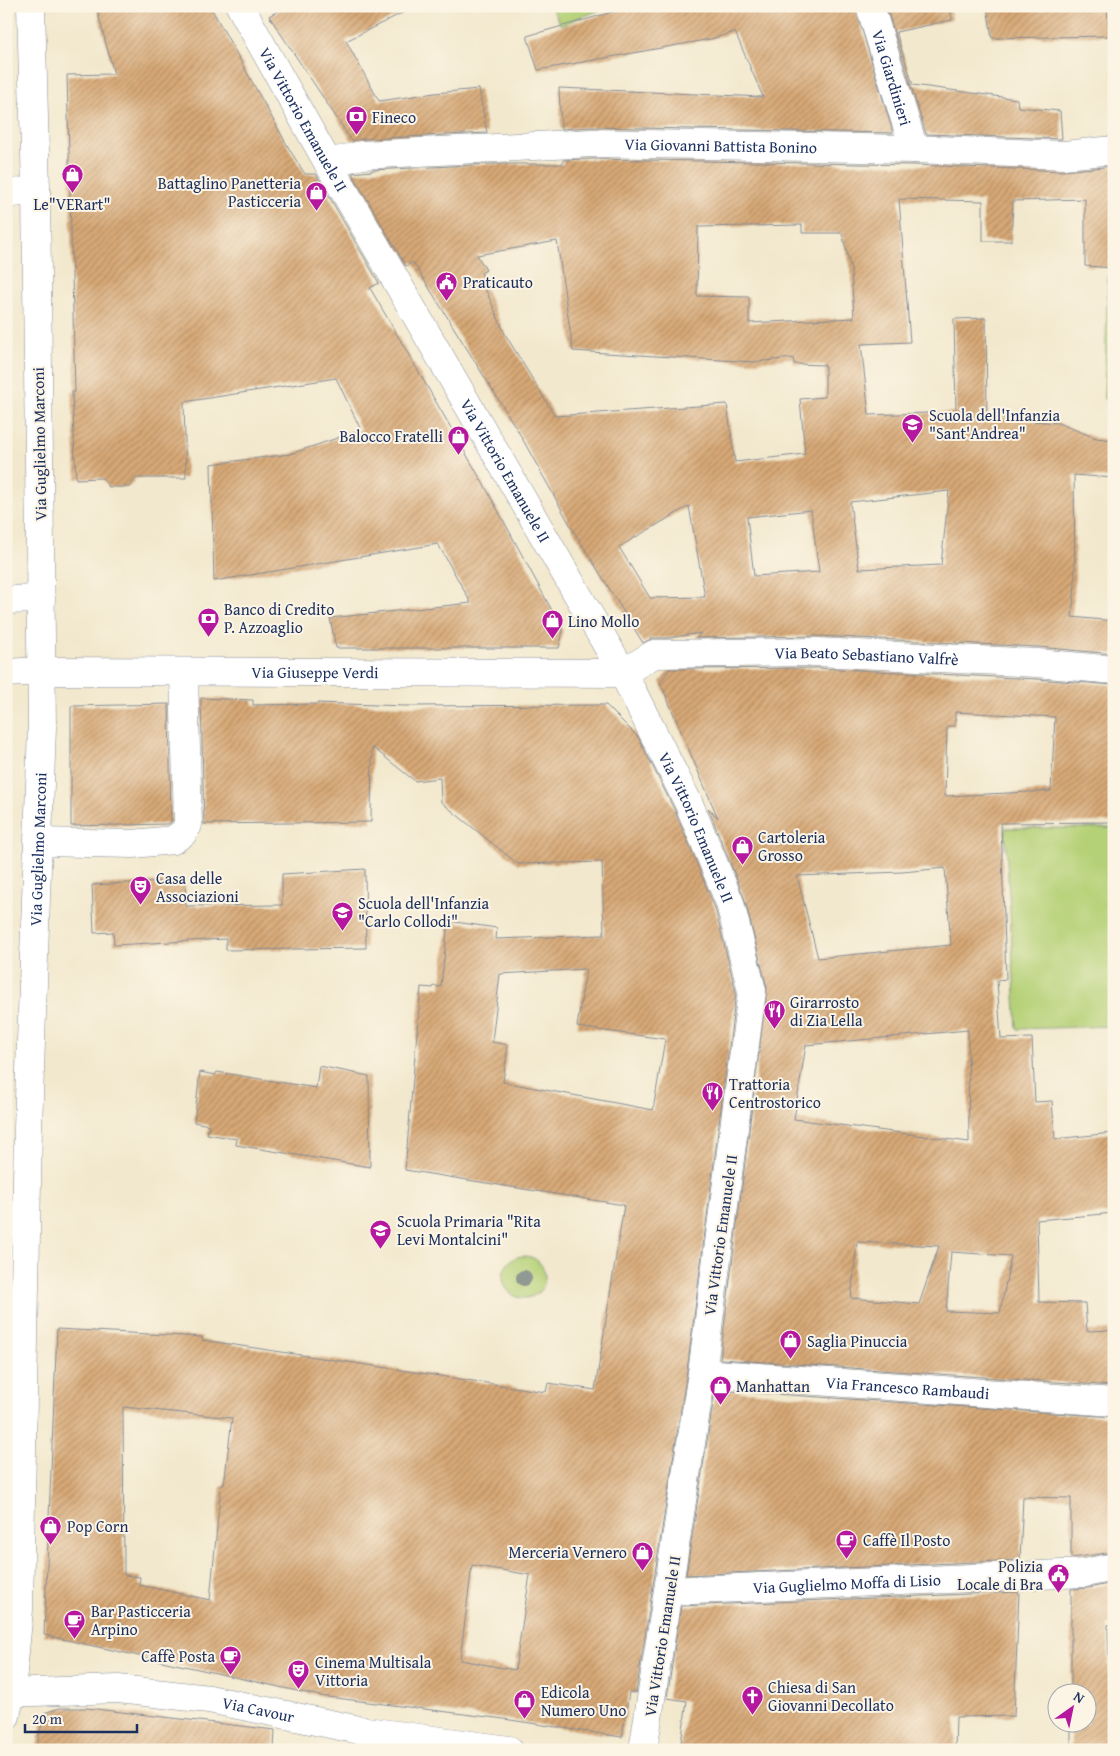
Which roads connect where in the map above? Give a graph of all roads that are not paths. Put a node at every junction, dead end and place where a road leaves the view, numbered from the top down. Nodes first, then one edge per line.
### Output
1 (31, 6) edge
2 (240, 6) edge
3 (870, 6) edge
4 (914, 149) junction
5 (1114, 150) edge
6 (328, 163) junction
7 (36, 190) junction
8 (6, 194) edge
9 (41, 599) junction
10 (6, 600) edge
11 (1114, 670) edge
12 (42, 671) junction
13 (6, 672) edge
14 (184, 672) junction
15 (623, 673) junction
16 (39, 842) junction
17 (17, 1127) edge
18 (702, 1373) junction
19 (1114, 1402) edge
20 (1114, 1567) edge
21 (669, 1591) junction
22 (11, 1642) edge
23 (8, 1700) edge
24 (509, 1750) edge
25 (643, 1750) edge

1 - 7 street, Via Guglielmo Marconi
2 - 6 street, Via Vittorio Emanuele II
3 - 4 street, Via Giardinieri
4 - 5 street, Via Giovanni Battista Bonino
4 - 6 street, Via Giovanni Battista Bonino
6 - 15 street, Via Vittorio Emanuele II
7 - 8 street
7 - 9 street, Via Guglielmo Marconi
9 - 10 street
9 - 12 street, Via Guglielmo Marconi
11 - 15 street, Via Beato Sebastiano Valfrè
12 - 13 street, Via Giuseppe Verdi
12 - 14 street, Via Giuseppe Verdi
12 - 16 street, Via Guglielmo Marconi
14 - 15 street, Via Giuseppe Verdi
14 - 16 street
15 - 18 street, Via Vittorio Emanuele II
16 - 17 street, Via Guglielmo Marconi
17 - 22 street, Via Guglielmo Marconi
18 - 19 street, Via Francesco Rambaudi
18 - 21 street, Via Vittorio Emanuele II
20 - 21 street, Via Guglielmo Moffa di Lisio
21 - 25 street, Via Vittorio Emanuele II
22 - 23 street, Via Guglielmo Marconi
23 - 24 street, Via Cavour

